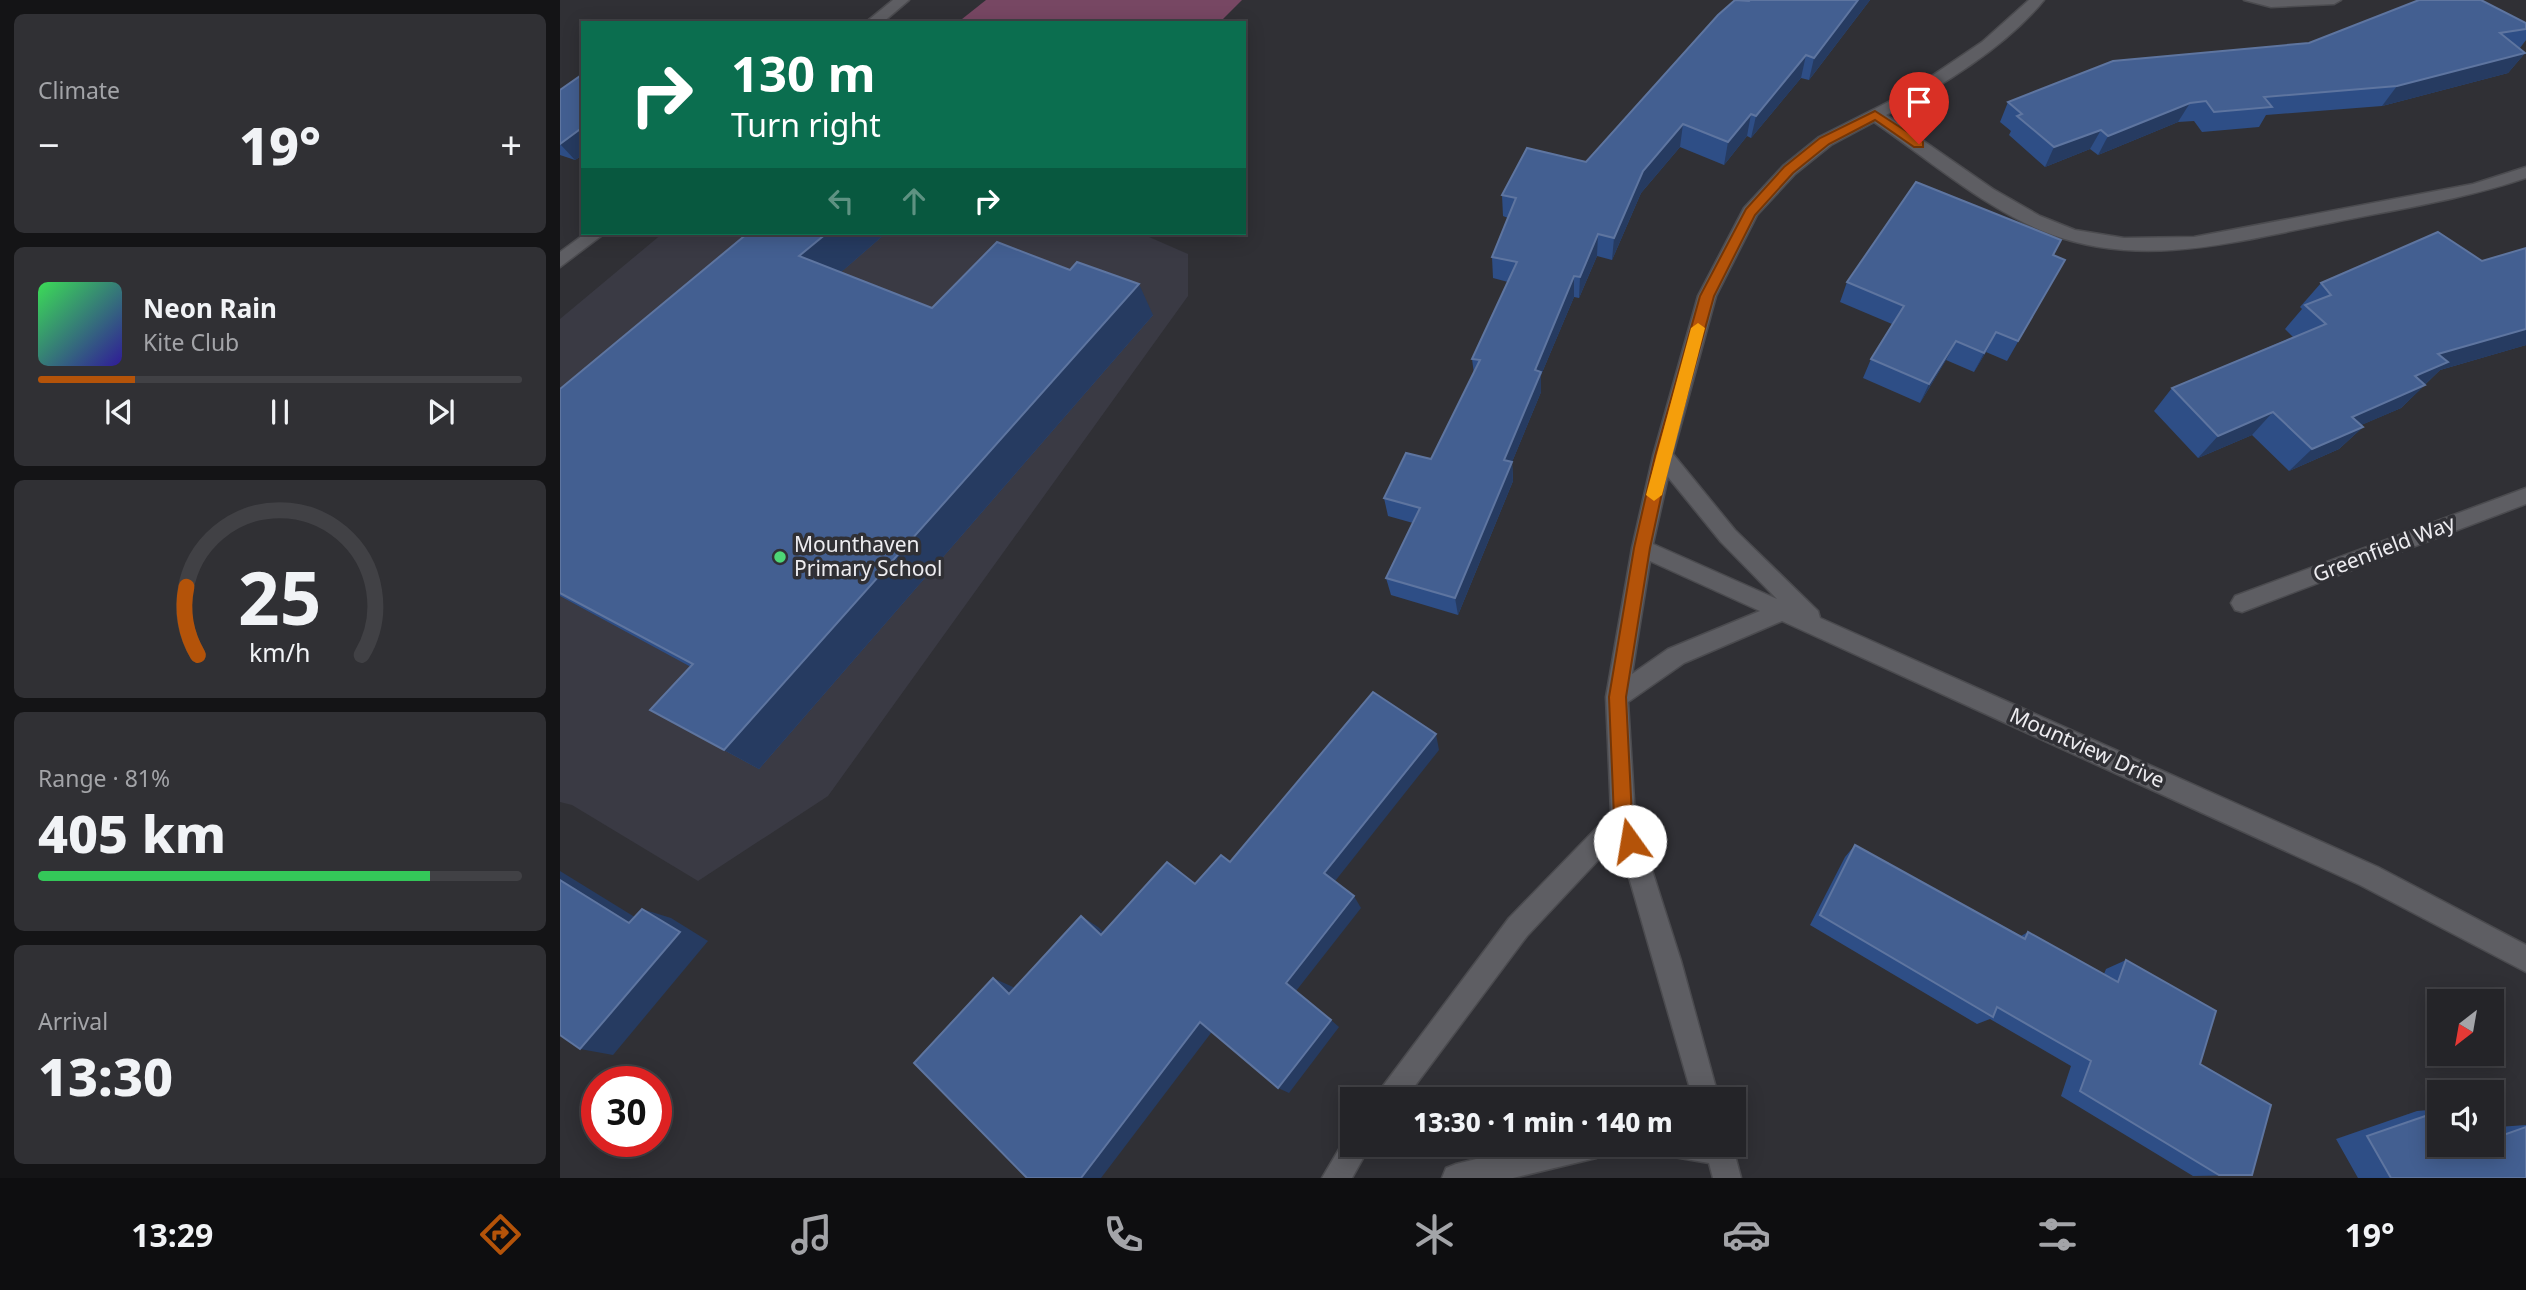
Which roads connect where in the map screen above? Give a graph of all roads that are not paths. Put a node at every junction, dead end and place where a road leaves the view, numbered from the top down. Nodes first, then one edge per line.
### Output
1 (902, 0) edge
2 (2036, 0) edge
3 (2251, 0) edge
4 (2334, 0) edge
5 (876, 21) edge
6 (1875, 115) junction
7 (2526, 172) edge
8 (594, 235) edge
9 (560, 261) edge
10 (1663, 456) junction
11 (2526, 496) edge
12 (1642, 548) junction
13 (2242, 603) dead end
14 (1783, 611) junction
15 (1819, 627) junction
16 (1617, 697) junction
17 (1623, 817) junction
18 (2526, 959) edge
19 (1398, 1087) edge
20 (1703, 1087) edge
21 (1350, 1157) edge
22 (1542, 1157) edge
23 (1721, 1157) edge
24 (1336, 1178) edge
25 (1456, 1178) edge
26 (1727, 1178) edge

1 - 5 street
2 - 6 street
3 - 4 street
6 - 7 street
6 - 10 street
8 - 9 street
10 - 12 street
10 - 15 street
11 - 13 street, Greenfield Way
12 - 14 street, Mountview Drive
12 - 16 street
14 - 15 street, Mountview Drive
14 - 16 street
15 - 18 street, Mountview Drive
16 - 17 street
17 - 19 street
17 - 20 street
21 - 24 street
22 - 25 street
23 - 26 street

